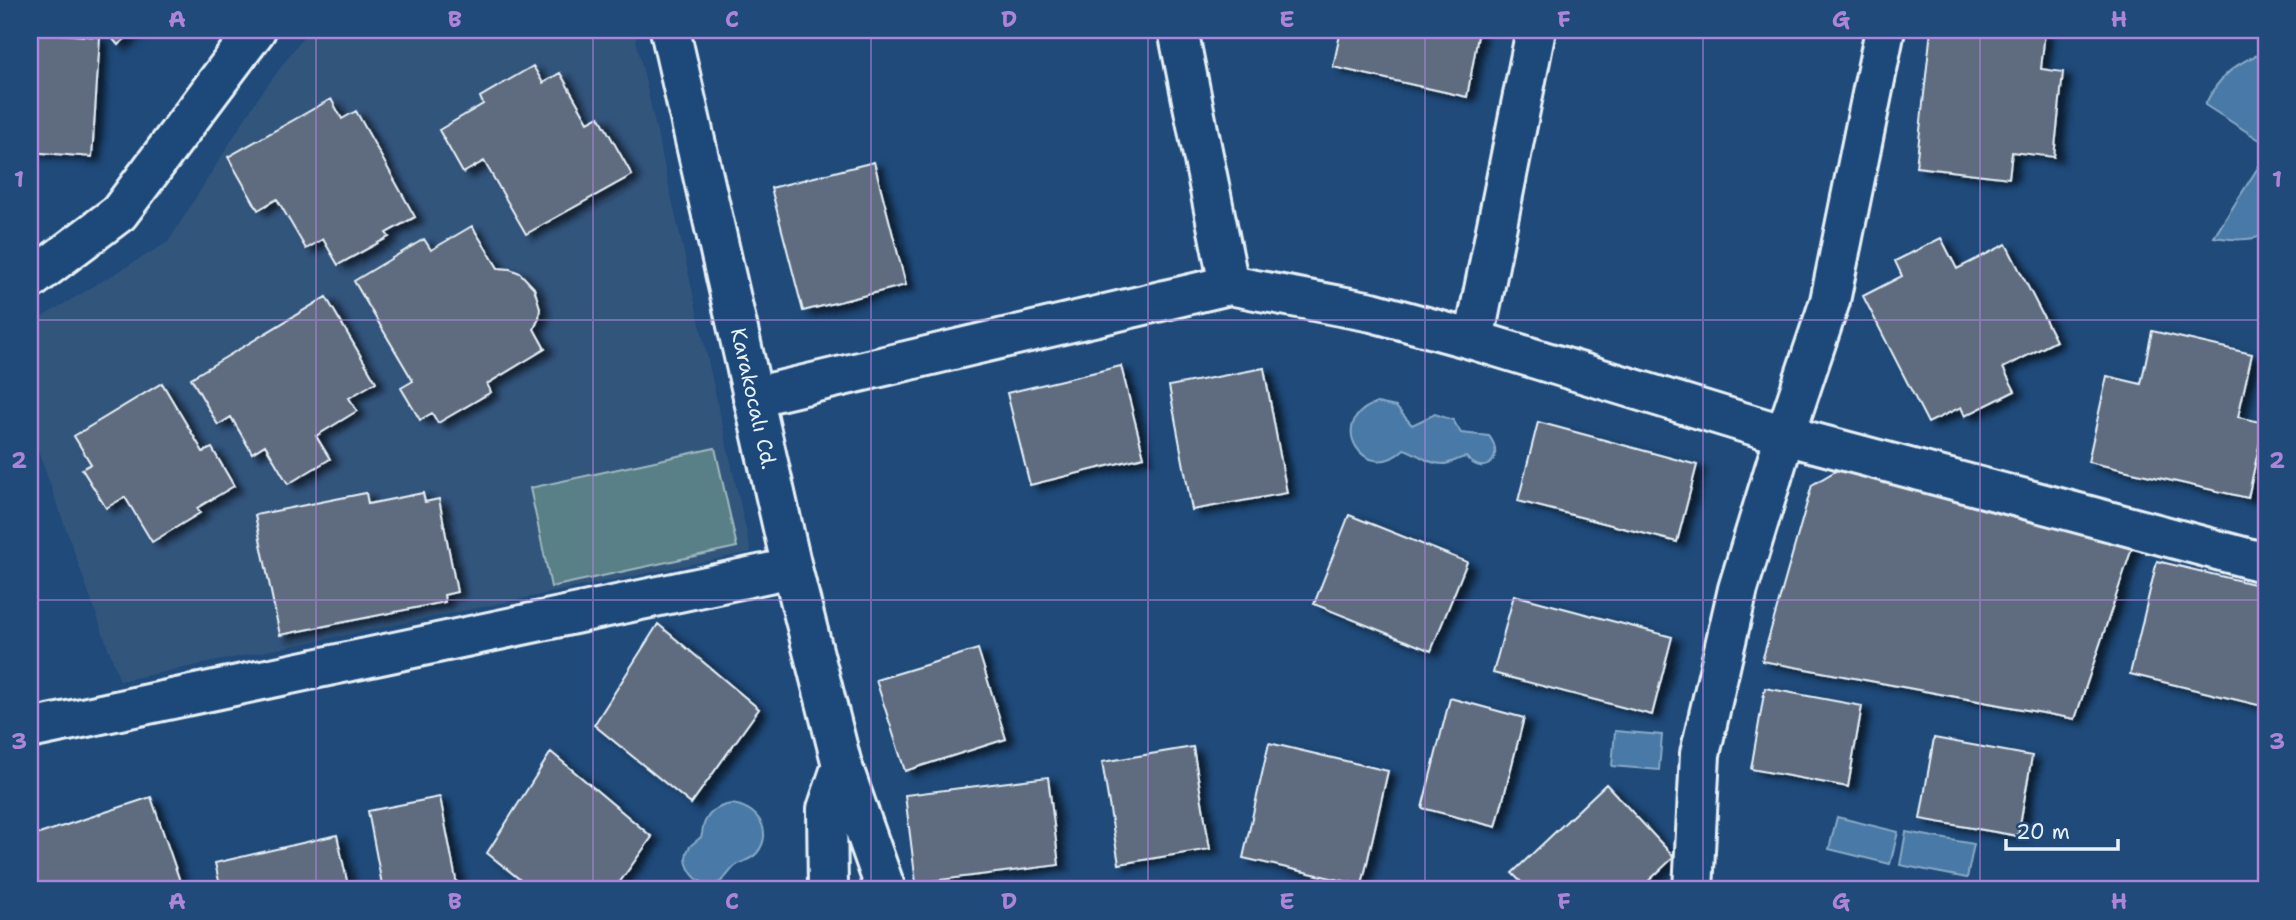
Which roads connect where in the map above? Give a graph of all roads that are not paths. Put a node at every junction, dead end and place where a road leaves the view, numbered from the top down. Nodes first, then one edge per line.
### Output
1 (256, 30) edge
2 (670, 30) edge
3 (1178, 30) edge
4 (1536, 30) edge
5 (1885, 30) edge
6 (30, 280) edge
7 (1229, 285) junction
8 (1474, 340) junction
9 (753, 397) junction
10 (1785, 435) junction
11 (2266, 563) edge
12 (792, 568) junction
13 (30, 729) edge
14 (842, 765) junction
15 (828, 890) edge
16 (886, 890) edge
17 (1693, 890) edge

1 - 6 street
2 - 9 street, Karakocalı Cd.
3 - 7 street
4 - 8 street
5 - 10 street
7 - 8 street
7 - 9 street
8 - 10 street
9 - 12 street, Karakocalı Cd.
10 - 11 street
10 - 17 street
12 - 13 street
12 - 14 street, Karakocalı Cd.
14 - 15 street
14 - 16 street, Karakocalı Cd.

